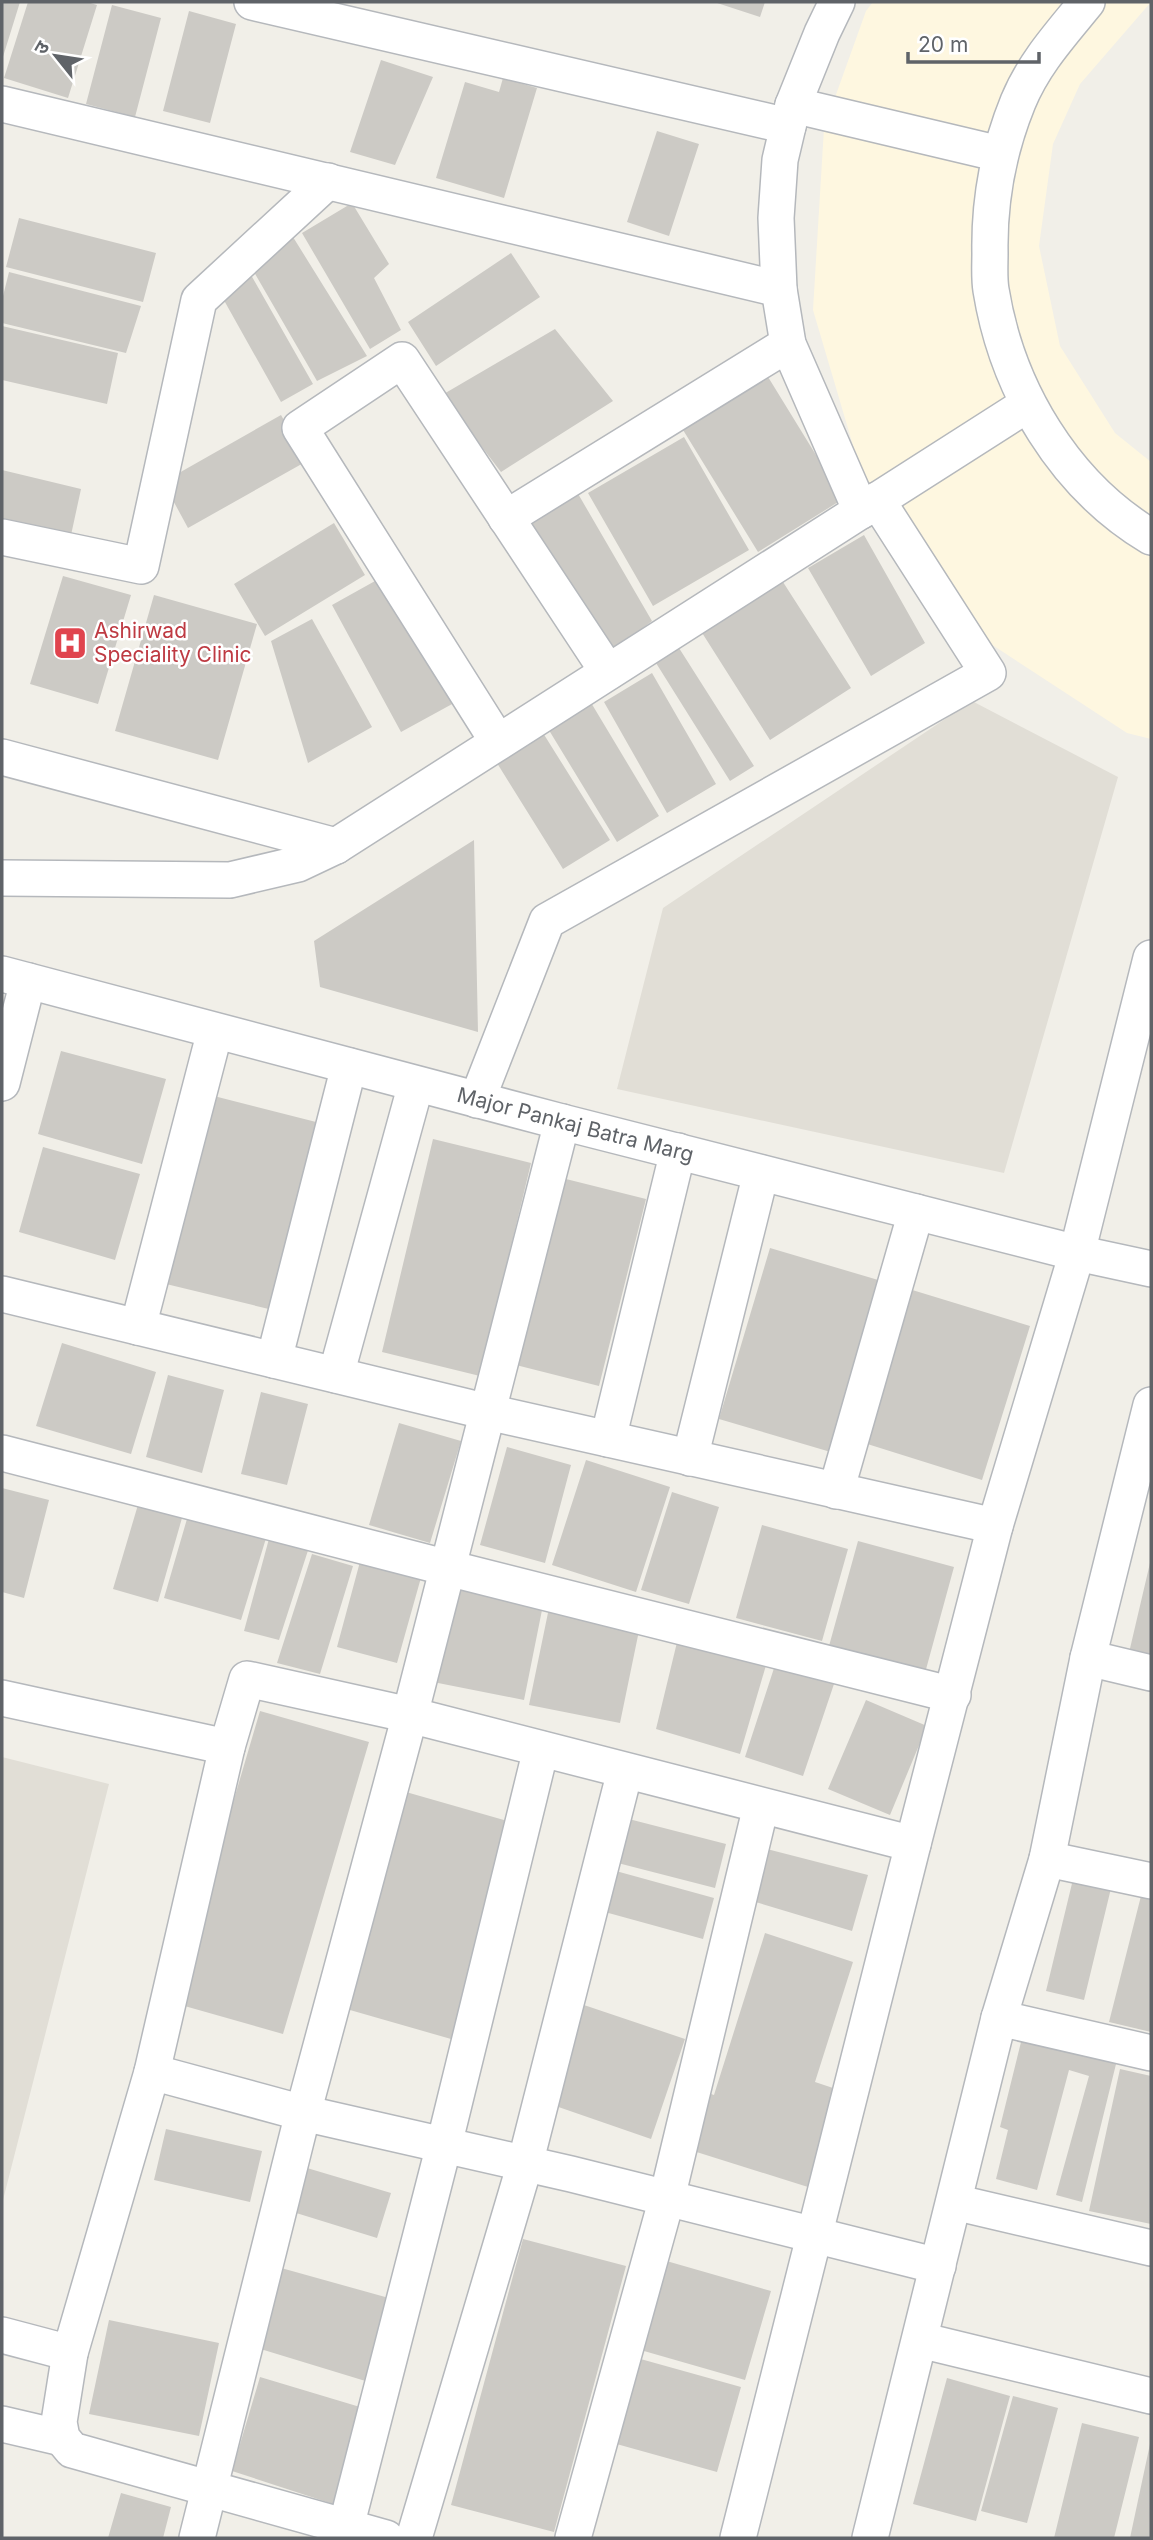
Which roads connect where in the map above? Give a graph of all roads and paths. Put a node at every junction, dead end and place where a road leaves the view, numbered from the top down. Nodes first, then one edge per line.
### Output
1 (252, 2) edge
2 (837, 2) edge
3 (1087, 2) edge
4 (2, 104) edge
5 (791, 116) junction
6 (1000, 154) junction
7 (328, 181) junction
8 (779, 289) junction
9 (788, 344) junction
10 (1028, 404) junction
11 (869, 505) junction
12 (506, 517) junction
13 (2, 537) edge
14 (1151, 537) edge
15 (608, 672) junction
16 (498, 742) junction
17 (2, 757) edge
18 (336, 846) junction
19 (2, 878) edge
20 (1151, 958) edge
21 (15, 978) edge
22 (215, 1031) junction
23 (349, 1066) junction
24 (2, 1083) edge
25 (416, 1084) junction
26 (477, 1100) junction
27 (562, 1122) junction
28 (678, 1152) junction
29 (761, 1173) junction
30 (916, 1212) junction
31 (1077, 1253) junction
32 (1151, 1269) edge
33 (2, 1294) edge
34 (138, 1327) junction
35 (274, 1360) junction
36 (336, 1375) junction
37 (1151, 1405) edge
38 (488, 1412) junction
39 (608, 1439) junction
40 (2, 1453) edge
41 (690, 1458) junction
42 (836, 1491) junction
43 (1139, 1508) edge
44 (995, 1527) junction
45 (448, 1568) junction
46 (1088, 1658) junction
47 (1151, 1672) edge
48 (953, 1695) junction
49 (2, 1698) edge
50 (410, 1715) junction
51 (227, 1747) junction
52 (541, 1749) junction
53 (625, 1771) junction
54 (761, 1805) junction
55 (913, 1844) junction
56 (1047, 1859) junction
57 (1151, 1881) edge
58 (999, 2018) junction
59 (1151, 2053) edge
60 (152, 2072) junction
61 (303, 2113) junction
62 (444, 2145) junction
63 (525, 2164) junction
64 (667, 2198) junction
65 (954, 2202) junction
66 (815, 2237) junction
67 (1151, 2248) edge
68 (938, 2266) junction
69 (2, 2335) edge
70 (920, 2340) junction
71 (70, 2353) junction
72 (1151, 2396) edge
73 (2, 2424) edge
74 (62, 2438) junction
75 (209, 2490) junction
76 (346, 2527) junction
77 (197, 2538) edge
78 (386, 2538) edge
79 (414, 2538) edge
80 (573, 2538) edge
81 (738, 2538) edge
82 (873, 2538) edge

1 - 5 street
2 - 5 street
3 - 6 street
4 - 7 street
5 - 6 street
5 - 8 street
6 - 10 street
7 - 8 street
7 - 13 street
8 - 9 street
9 - 11 street
9 - 12 street
10 - 11 street
10 - 14 street
11 - 15 street
11 - 26 street
12 - 15 street
12 - 16 street
15 - 16 street
16 - 18 street
17 - 18 street
18 - 19 street
20 - 31 street
21 - 22 street, Major Pankaj Batra Marg
21 - 24 street
22 - 23 street, Major Pankaj Batra Marg
22 - 34 street
23 - 25 street, Major Pankaj Batra Marg
23 - 35 street
25 - 26 street, Major Pankaj Batra Marg
25 - 36 street
26 - 27 street, Major Pankaj Batra Marg
27 - 28 street, Major Pankaj Batra Marg
27 - 38 street
28 - 29 street, Major Pankaj Batra Marg
28 - 39 street
29 - 30 street, Major Pankaj Batra Marg
29 - 41 street
30 - 31 street, Major Pankaj Batra Marg
30 - 42 street
31 - 32 street, Major Pankaj Batra Marg
31 - 44 street
33 - 34 street
34 - 35 street
35 - 36 street
36 - 38 street
37 - 43 street
38 - 39 street
38 - 45 street
39 - 41 street
40 - 45 street
41 - 42 street
42 - 44 street
43 - 46 street
44 - 48 street
45 - 48 street
45 - 50 street
46 - 47 street
46 - 56 street
48 - 55 street
49 - 51 street
50 - 51 street
50 - 52 street
50 - 61 street
51 - 60 street
52 - 53 street
52 - 62 street
53 - 54 street
53 - 63 street
54 - 55 street
54 - 64 street
55 - 66 street
56 - 57 street
56 - 58 street
58 - 59 street
58 - 65 street
60 - 61 street
60 - 71 street
61 - 62 street
61 - 75 street
62 - 63 street
62 - 76 street
63 - 64 street
63 - 79 street
64 - 66 street
64 - 80 street
65 - 67 street
65 - 68 street
66 - 68 street
66 - 81 street
68 - 70 street
69 - 71 street
70 - 72 street
70 - 82 street
71 - 74 street
73 - 74 street
74 - 75 street
75 - 76 street
75 - 77 street
76 - 78 street

